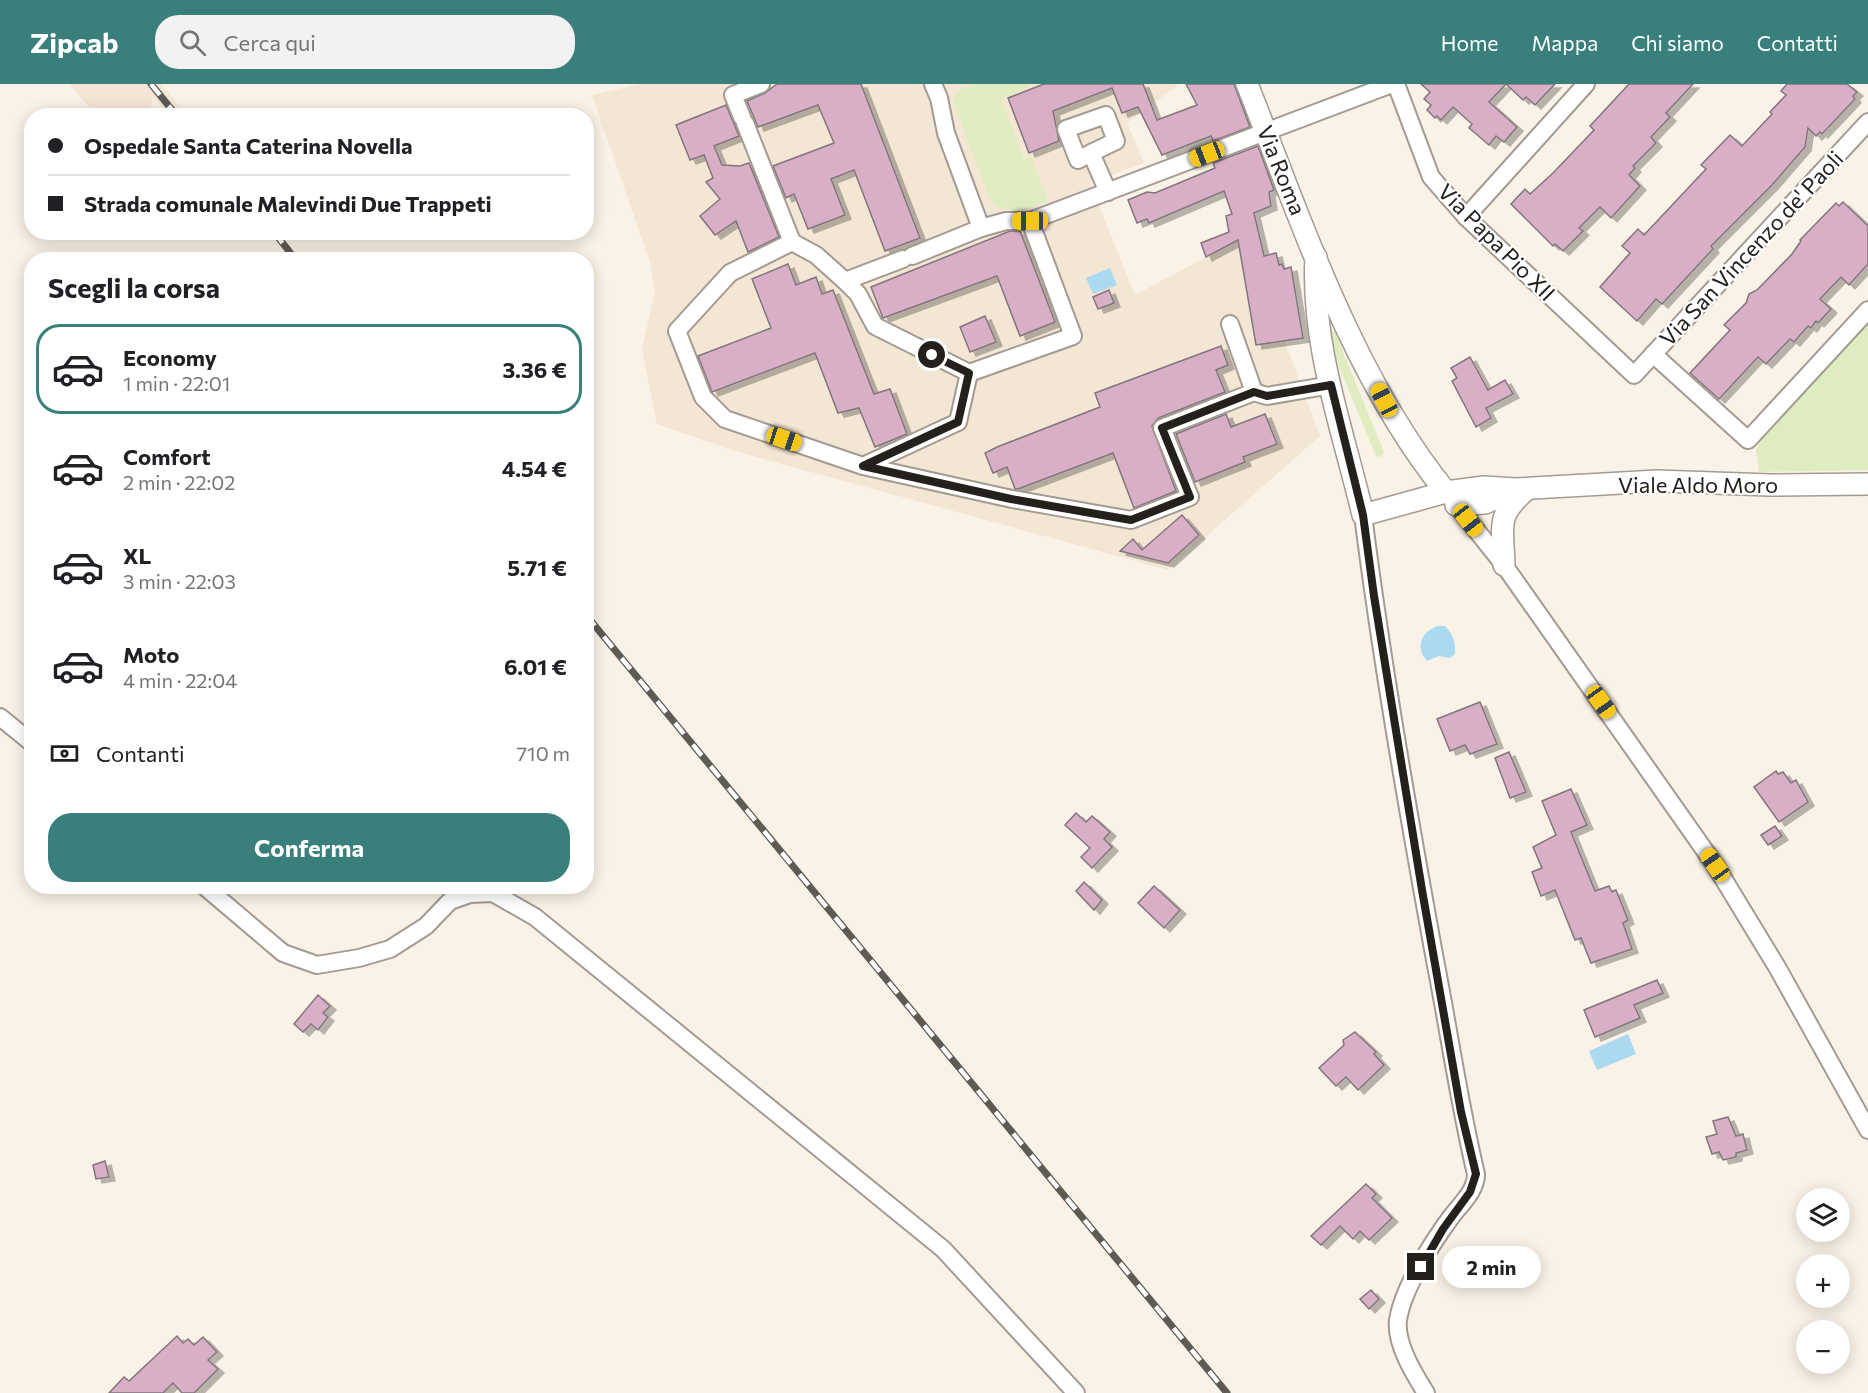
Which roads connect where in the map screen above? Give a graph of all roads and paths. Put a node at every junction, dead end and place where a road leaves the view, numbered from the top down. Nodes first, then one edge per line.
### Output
1 (761, 84) edge
2 (1247, 84) edge
3 (1394, 84) edge
4 (1586, 84) edge
5 (939, 87) edge
6 (1867, 124) edge
7 (1266, 131) junction
8 (1091, 153) dead end
9 (1108, 192) junction
10 (1466, 218) junction
11 (1030, 221) junction
12 (981, 228) junction
13 (792, 242) junction
14 (1316, 257) junction
15 (845, 281) junction
16 (1868, 310) edge
17 (1230, 324) dead end
18 (1653, 354) junction
19 (969, 373) junction
20 (1634, 375) joint
21 (1331, 385) junction
22 (1254, 392) junction
23 (863, 466) junction
24 (1868, 483) edge
25 (1522, 489) junction
26 (1451, 498) junction
27 (1363, 515) junction
28 (1504, 565) junction
29 (0, 717) edge
30 (24, 736) edge
31 (213, 894) edge
32 (470, 894) edge
33 (496, 894) edge
34 (1868, 1130) edge
35 (1076, 1393) edge
36 (1426, 1393) edge

1 - 13 street
2 - 7 main road, Via Roma
3 - 7 street
3 - 10 street, Via Papa Pio XII
4 - 10 street
5 - 12 street
6 - 18 street, Via San Vincenzo de' Paoli
7 - 9 street
7 - 14 main road, Via Roma
8 - 9 street
9 - 11 street
10 - 20 street, Via Papa Pio XII
11 - 12 street
11 - 19 street
12 - 15 street
13 - 15 street
13 - 23 street
14 - 21 main road
14 - 26 main road, Via Roma
15 - 19 street
16 - 18 street
17 - 22 street
18 - 20 street, Via San Vincenzo de' Paoli
19 - 23 street
21 - 22 street
21 - 27 main road
22 - 23 street
24 - 25 main road, Viale Aldo Moro
25 - 26 main road, Viale Aldo Moro
25 - 28 main road
26 - 27 main road, Viale Aldo Moro
26 - 28 street
27 - 36 street
28 - 34 street
29 - 30 street
31 - 32 street
33 - 35 street

